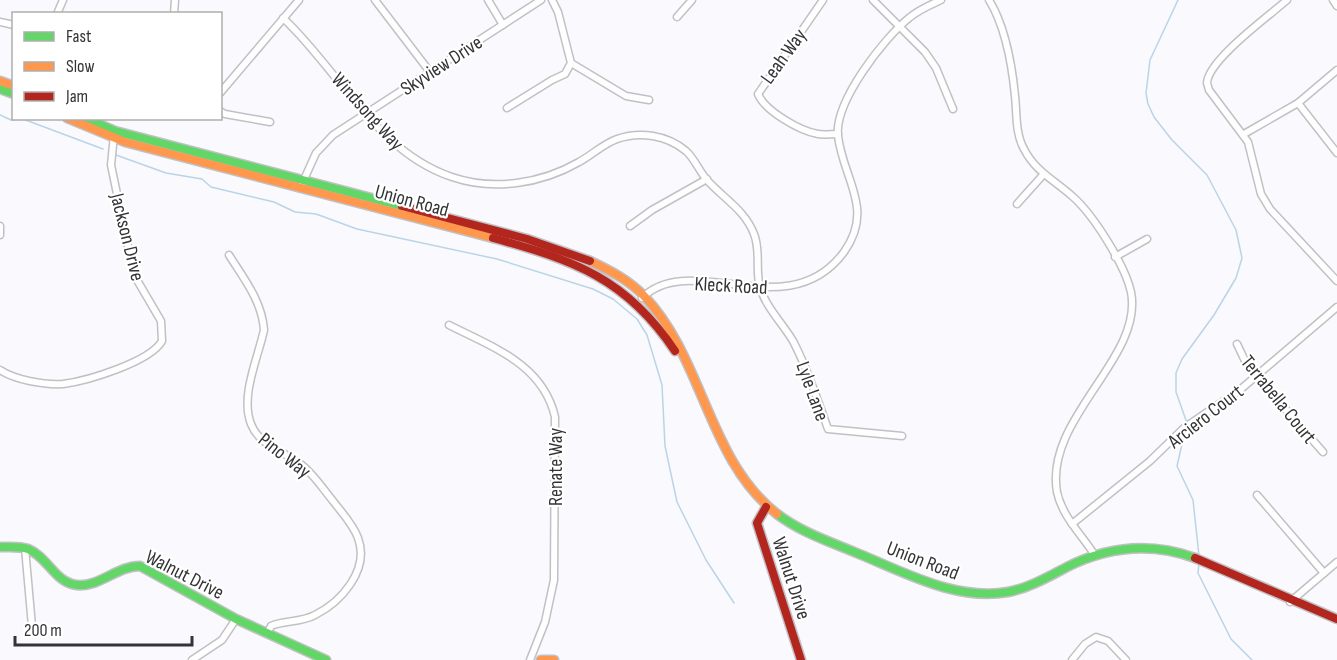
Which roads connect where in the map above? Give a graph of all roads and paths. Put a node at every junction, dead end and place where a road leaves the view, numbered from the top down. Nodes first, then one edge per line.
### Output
1 (298, 0) edge
2 (375, 0) edge
3 (488, 0) edge
4 (542, 0) edge
5 (552, 0) edge
6 (692, 0) edge
7 (824, 0) edge
8 (873, 0) edge
9 (941, 0) edge
10 (989, 0) edge
11 (1287, 0) edge
12 (1334, 0) edge
13 (1337, 6) edge
14 (677, 17) dead end
15 (283, 18) junction
16 (503, 25) junction
17 (898, 28) junction
18 (571, 63) junction
19 (1337, 70) edge
20 (430, 72) junction
21 (222, 91) edge
22 (649, 100) dead end
23 (1298, 103) junction
24 (507, 108) dead end
25 (953, 109) dead end
26 (222, 112) edge
27 (366, 112) junction
28 (73, 120) edge
29 (88, 120) edge
30 (270, 122) dead end
31 (838, 134) junction
32 (1244, 134) junction
33 (114, 135) junction
34 (1337, 153) edge
35 (1043, 175) junction
36 (706, 179) junction
37 (303, 183) junction
38 (1017, 204) dead end
39 (0, 226) edge
40 (630, 226) dead end
41 (0, 235) edge
42 (1146, 239) dead end
43 (229, 255) dead end
44 (1115, 257) junction
45 (1337, 281) edge
46 (760, 289) junction
47 (641, 299) junction
48 (1337, 307) edge
49 (449, 325) dead end
50 (1237, 344) dead end
51 (0, 370) edge
52 (1256, 376) junction
53 (903, 436) dead end
54 (1323, 452) dead end
55 (1257, 495) dead end
56 (766, 507) junction
57 (1072, 524) junction
58 (0, 547) edge
59 (25, 548) junction
60 (1094, 554) junction
61 (1337, 562) edge
62 (1324, 573) junction
63 (1290, 602) junction
64 (236, 619) junction
65 (1337, 619) edge
66 (33, 626) dead end
67 (267, 634) junction
68 (192, 660) edge
69 (326, 660) edge
70 (530, 660) edge
71 (541, 660) edge
72 (554, 660) edge
73 (801, 660) edge
74 (1072, 660) edge
75 (1126, 660) edge

1 - 15 street
2 - 20 street
3 - 16 street
4 - 16 street, Skyview Drive
5 - 18 street
6 - 14 street
7 - 31 street, Leah Way
8 - 17 street
9 - 17 street, Kleck Road
10 - 35 street
11 - 32 street
12 - 13 street
15 - 21 street
15 - 27 street, Windsong Way
16 - 20 street, Skyview Drive
17 - 25 street
17 - 31 street, Kleck Road
18 - 22 street
18 - 24 street
19 - 23 street
20 - 27 street, Skyview Drive
23 - 32 street
23 - 34 street
26 - 30 street
27 - 36 street, Windsong Way
27 - 37 street, Skyview Drive
28 - 33 main road, Union Road
29 - 33 main road, Union Road
31 - 46 street, Kleck Road
32 - 45 street
33 - 37 main road, Union Road
33 - 51 street, Jackson Drive
35 - 38 street
35 - 44 street
36 - 40 street
36 - 46 street, Windsong Way
37 - 47 main road, Union Road
39 - 41 street
42 - 44 street
43 - 67 street, Pino Way
44 - 57 street
46 - 47 street, Kleck Road
46 - 53 street, Lyle Lane
47 - 56 main road, Union Road
48 - 52 street, Arciero Court
49 - 70 street, Renate Way
50 - 52 street, Terrabella Court
52 - 54 street, Terrabella Court
52 - 57 street, Arciero Court
55 - 62 street
56 - 60 main road, Union Road
56 - 73 main road, Walnut Drive
57 - 60 street
58 - 59 main road
59 - 64 main road, Walnut Drive
59 - 66 street
60 - 63 main road, Union Road
61 - 62 street
62 - 63 street
63 - 65 main road, Union Road
64 - 67 main road, Walnut Drive
64 - 68 street
67 - 69 main road, Walnut Drive
71 - 72 main road
74 - 75 street

